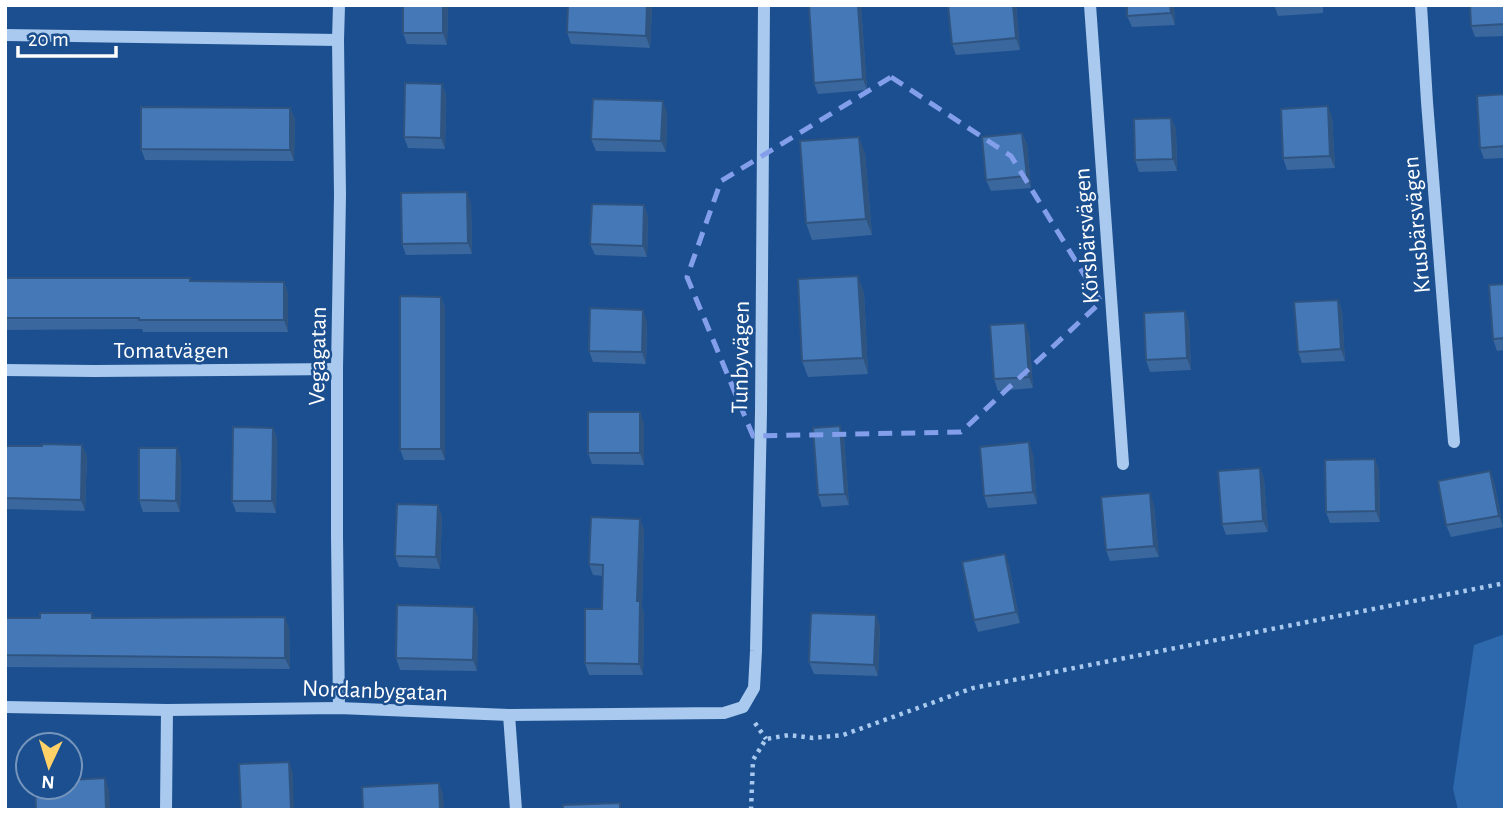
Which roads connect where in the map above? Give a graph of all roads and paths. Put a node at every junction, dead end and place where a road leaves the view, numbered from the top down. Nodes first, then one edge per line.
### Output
1 (339, 5) edge
2 (765, 5) edge
3 (1090, 5) edge
4 (1421, 5) edge
5 (5, 35) edge
6 (338, 40) junction
7 (337, 369) junction
8 (5, 370) edge
9 (1454, 442) dead end
10 (1123, 464) dead end
11 (1505, 583) edge
12 (5, 707) edge
13 (743, 707) joint
14 (340, 708) junction
15 (167, 710) junction
16 (509, 715) junction
17 (166, 810) edge
18 (516, 810) edge
19 (751, 810) edge

1 - 6 street, Vegagatan
2 - 13 street, Tunbyvägen
3 - 10 street, Körsbärsvägen
4 - 9 street, Krusbärsvägen
5 - 6 street
6 - 7 street, Vegagatan
7 - 8 street, Tomatvägen
7 - 14 street, Vegagatan
11 - 19 path
12 - 15 street, Nordanbygatan
13 - 16 street, Nordanbygatan
14 - 15 street, Nordanbygatan
14 - 16 street, Nordanbygatan
15 - 17 street
16 - 18 street

